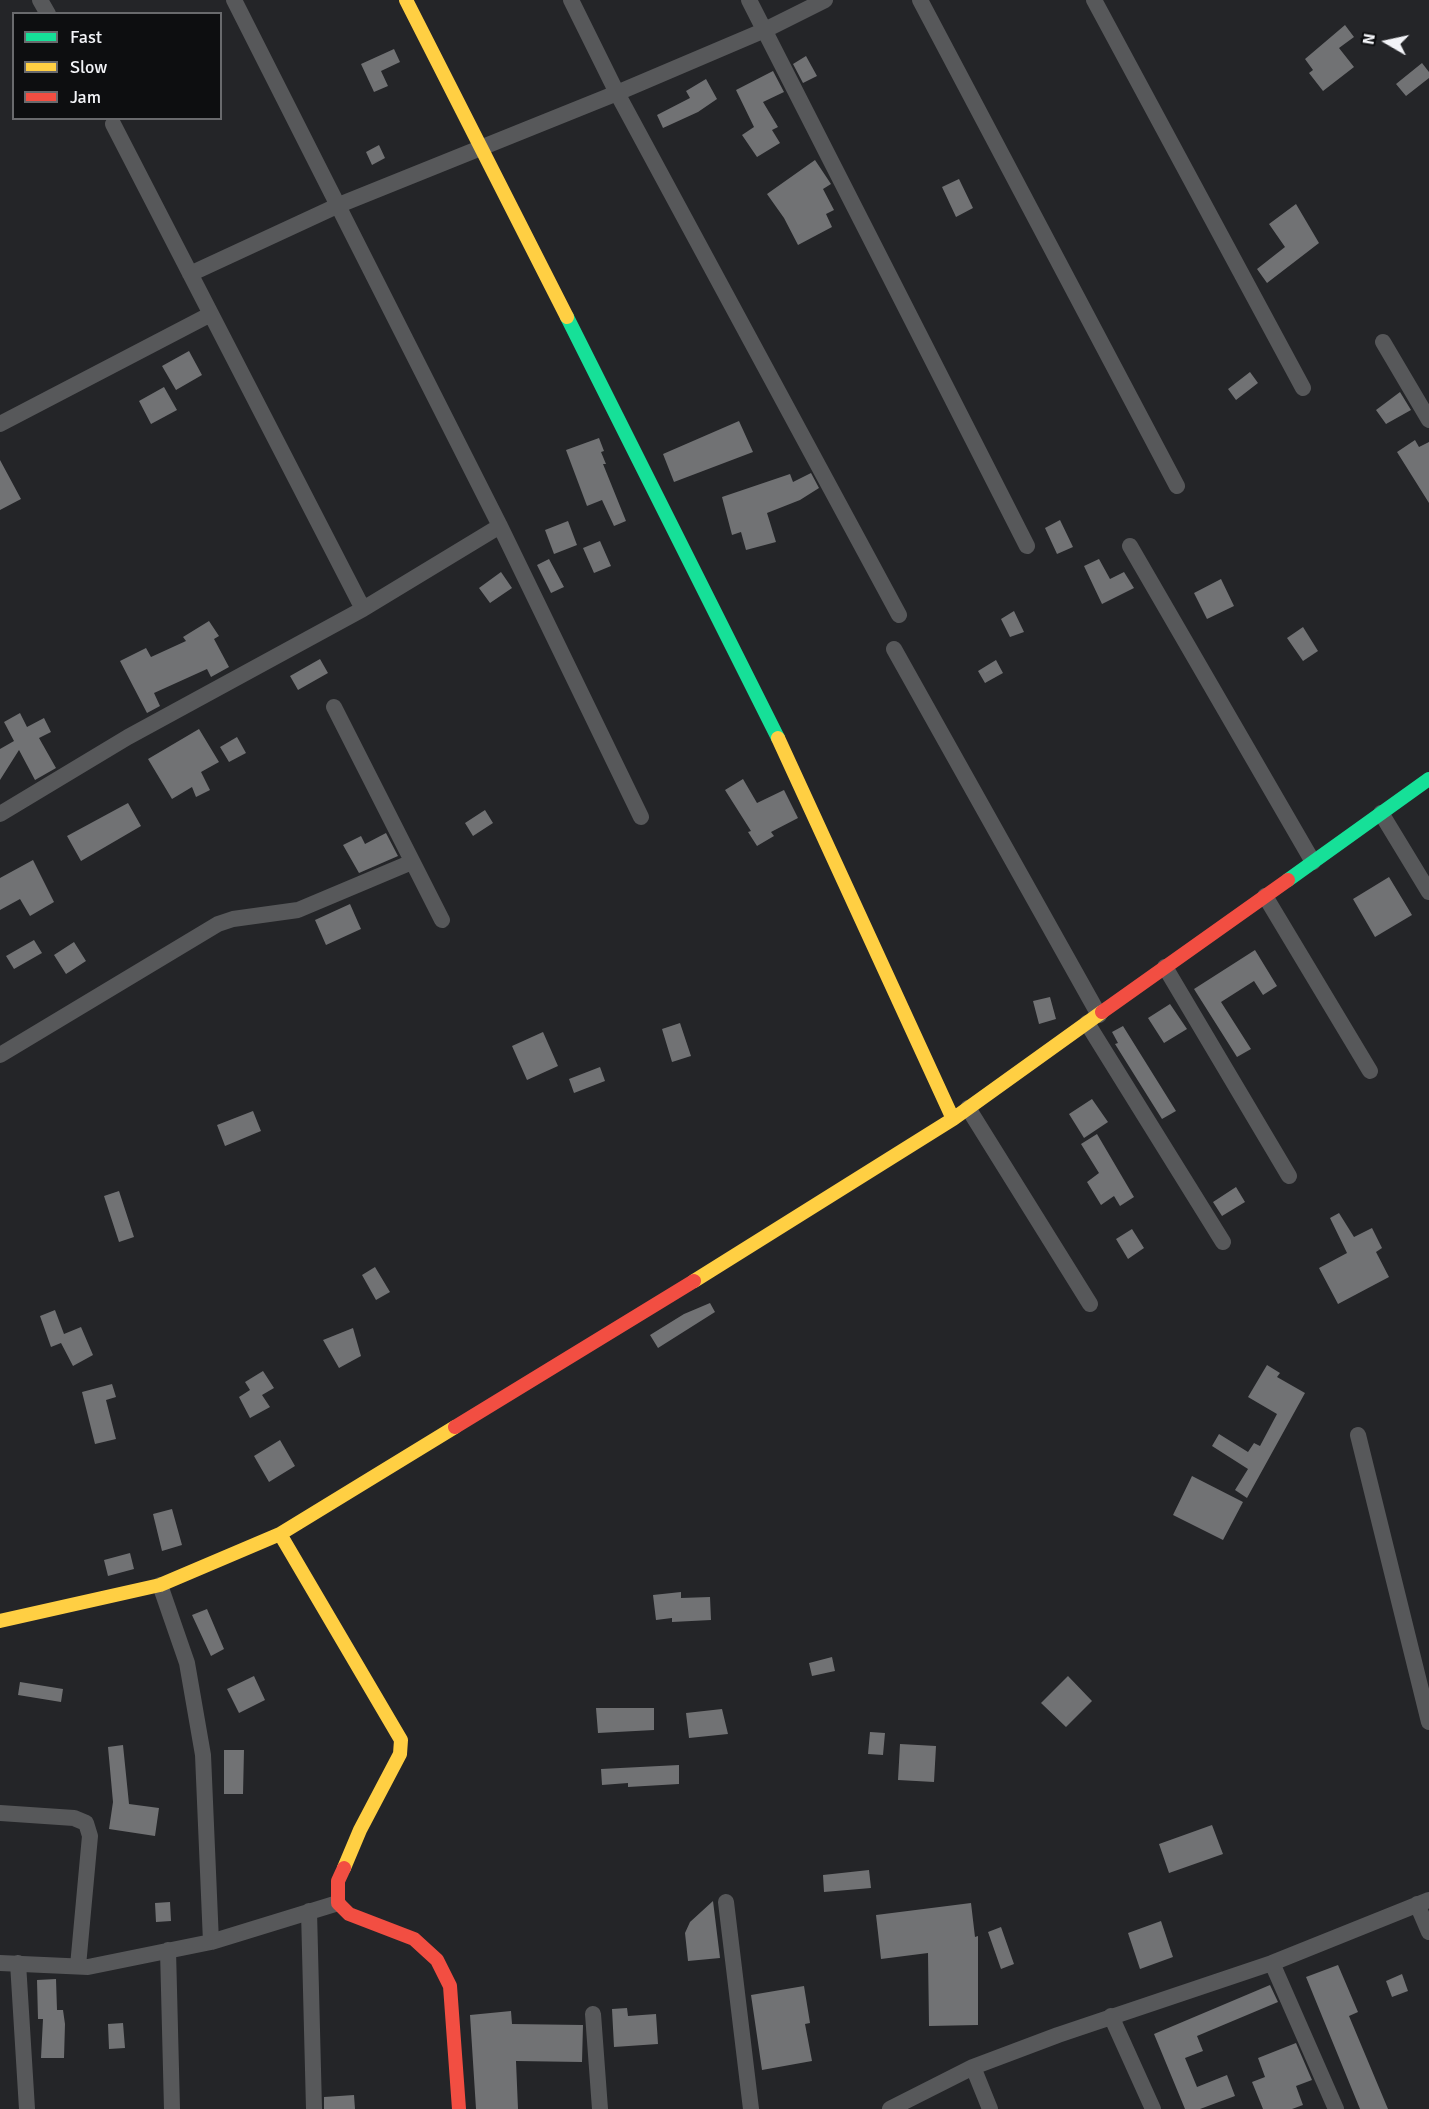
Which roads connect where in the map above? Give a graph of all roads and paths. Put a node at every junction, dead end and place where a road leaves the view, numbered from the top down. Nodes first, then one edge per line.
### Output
1 (234, 0) edge
2 (406, 0) edge
3 (571, 0) edge
4 (749, 0) edge
5 (825, 0) edge
6 (920, 0) edge
7 (1094, 0) edge
8 (765, 30) junction
9 (617, 93) junction
10 (113, 124) dead end
11 (483, 148) junction
12 (339, 205) junction
13 (190, 274) junction
14 (211, 314) junction
15 (1383, 342) dead end
16 (1303, 388) dead end
17 (1429, 420) edge
18 (0, 424) edge
19 (1177, 486) dead end
20 (500, 526) junction
21 (1027, 546) dead end
22 (1130, 546) dead end
23 (363, 609) junction
24 (899, 615) dead end
25 (894, 649) dead end
26 (334, 707) dead end
27 (1429, 779) edge
28 (1381, 813) junction
29 (0, 814) edge
30 (641, 817) dead end
31 (412, 862) junction
32 (1313, 862) junction
33 (1429, 892) edge
34 (1265, 896) junction
35 (442, 921) dead end
36 (1165, 967) junction
37 (1093, 1019) junction
38 (0, 1055) edge
39 (1370, 1071) dead end
40 (968, 1108) junction
41 (953, 1119) junction
42 (1289, 1176) dead end
43 (1223, 1242) dead end
44 (1090, 1304) dead end
45 (1358, 1435) dead end
46 (280, 1534) junction
47 (160, 1585) junction
48 (0, 1622) edge
49 (1429, 1722) edge
50 (0, 1813) edge
51 (726, 1902) dead end
52 (1423, 1902) edge
53 (338, 1903) junction
54 (309, 1911) junction
55 (1429, 1932) edge
56 (211, 1942) junction
57 (168, 1950) junction
58 (0, 1963) edge
59 (18, 1963) junction
60 (1272, 1963) junction
61 (78, 1966) junction
62 (593, 2014) dead end
63 (1112, 2016) junction
64 (973, 2067) junction
65 (27, 2109) edge
66 (172, 2109) edge
67 (314, 2109) edge
68 (459, 2109) edge
69 (600, 2109) edge
70 (751, 2109) edge
71 (890, 2109) edge
72 (990, 2109) edge
73 (1153, 2109) edge
74 (1336, 2109) edge

1 - 12 street
2 - 11 street
3 - 9 street
4 - 8 street
5 - 8 street
6 - 19 street
7 - 16 street
8 - 9 street
8 - 21 street
9 - 11 street
9 - 24 street
10 - 13 street
11 - 12 street
11 - 41 street
12 - 13 street
12 - 20 street
13 - 14 street
14 - 18 street
14 - 23 street
15 - 17 street
20 - 23 street
20 - 30 street
22 - 32 street
23 - 29 street
25 - 37 street
26 - 31 street
27 - 28 street
28 - 32 street
28 - 33 street
31 - 35 street
31 - 38 street
32 - 34 street
34 - 36 street
34 - 39 street
36 - 37 street
36 - 42 street
37 - 40 street
37 - 43 street
40 - 41 street
40 - 44 street
41 - 46 street
45 - 49 street
46 - 47 street
46 - 53 street
47 - 48 street
47 - 56 street
50 - 61 street
51 - 70 street
52 - 55 street
52 - 60 street
53 - 54 street
53 - 68 street
54 - 56 street
54 - 67 street
56 - 57 street
57 - 61 street
57 - 66 street
58 - 59 street
59 - 61 street
59 - 65 street
60 - 63 street
60 - 74 street
62 - 69 street
63 - 64 street
63 - 73 street
64 - 71 street
64 - 72 street

